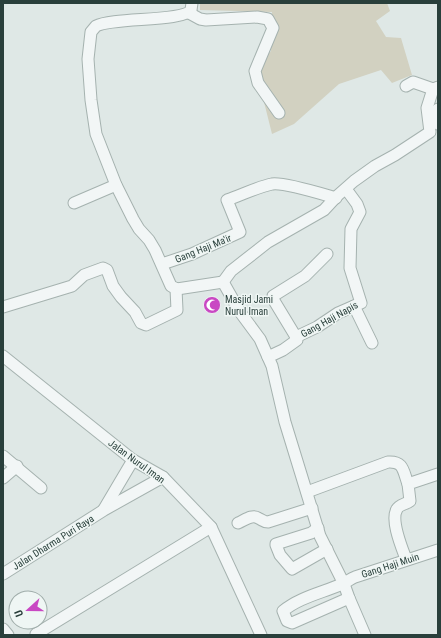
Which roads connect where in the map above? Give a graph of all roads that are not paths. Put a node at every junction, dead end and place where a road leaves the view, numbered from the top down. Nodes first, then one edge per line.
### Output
1 (191, 8) edge
2 (406, 86) dead end
3 (435, 88) edge
4 (438, 109) edge
5 (279, 113) dead end
6 (438, 124) edge
7 (116, 185) junction
8 (346, 189) junction
9 (336, 198) junction
10 (74, 203) dead end
11 (327, 254) dead end
12 (162, 264) junction
13 (223, 282) junction
14 (176, 289) junction
15 (354, 306) junction
16 (3, 307) edge
17 (296, 337) junction
18 (372, 343) dead end
19 (3, 356) edge
20 (268, 358) junction
21 (3, 456) edge
22 (132, 460) junction
23 (17, 466) junction
24 (438, 474) edge
25 (3, 478) edge
26 (163, 478) junction
27 (408, 484) junction
28 (41, 488) dead end
29 (307, 492) junction
30 (312, 508) junction
31 (104, 510) junction
32 (238, 523) dead end
33 (211, 527) junction
34 (318, 528) junction
35 (327, 549) junction
36 (438, 550) edge
37 (406, 559) junction
38 (3, 574) edge
39 (344, 584) junction
40 (349, 598) junction
41 (3, 629) edge
42 (36, 634) dead end
43 (8, 635) edge
44 (261, 635) edge
45 (365, 635) edge

1 - 5 street
1 - 7 street
2 - 3 street
3 - 8 street
4 - 6 street
7 - 10 street
7 - 12 street
8 - 9 street
8 - 15 street, Gang Haji Napis
9 - 12 street, Gang Haji Ma'ir
9 - 13 street
11 - 17 street, Gang Haji Napis
12 - 14 street
13 - 14 street
13 - 20 street
14 - 16 street
15 - 17 street, Gang Haji Napis
15 - 18 street
17 - 20 street, Gang Haji Napis
19 - 22 street, Jalan Nurul Iman
20 - 29 street
21 - 23 street
22 - 26 street, Jalan Nurul Iman
22 - 31 street, Jalan Dharma Puri Raya
23 - 25 street
23 - 28 street
24 - 27 street
26 - 31 street, Jalan Dharma Puri Raya
26 - 33 street, Jalan Nurul Iman
27 - 29 street
27 - 37 street
29 - 30 street
30 - 32 street
30 - 34 street
31 - 38 street, Jalan Dharma Puri Raya
33 - 42 street
33 - 44 street, Jalan Nurul Iman
34 - 35 street
34 - 35 street
35 - 39 street
36 - 37 street, Gang Haji Muin
37 - 39 street, Gang Haji Muin
39 - 40 street
39 - 40 street, Gang Haji Muin
40 - 45 street
41 - 43 street

